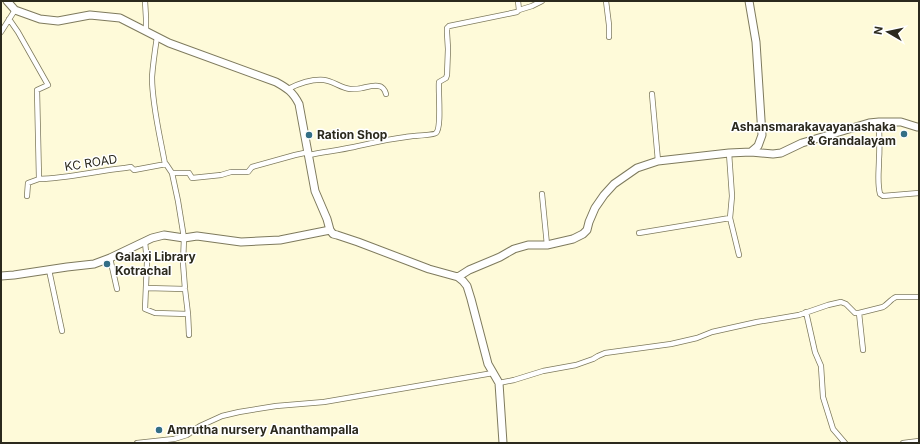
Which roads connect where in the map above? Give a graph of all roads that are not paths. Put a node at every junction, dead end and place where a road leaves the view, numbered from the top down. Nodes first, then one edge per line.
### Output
1 (7, 1) edge
2 (145, 1) edge
3 (518, 1) edge
4 (542, 1) edge
5 (606, 1) edge
6 (749, 1) edge
7 (15, 10) junction
8 (519, 10) junction
9 (10, 19) junction
10 (146, 31) junction
11 (1, 32) edge
12 (157, 37) junction
13 (609, 37) dead end
14 (288, 89) junction
15 (386, 94) dead end
16 (652, 94) dead end
17 (879, 122) junction
18 (919, 127) edge
19 (751, 152) junction
20 (729, 153) junction
21 (309, 154) junction
22 (658, 161) junction
23 (165, 164) junction
24 (172, 173) junction
25 (39, 179) junction
26 (542, 194) dead end
27 (919, 194) edge
28 (27, 196) dead end
29 (730, 218) junction
30 (330, 230) junction
31 (639, 233) dead end
32 (184, 238) junction
33 (145, 242) junction
34 (547, 244) junction
35 (739, 255) dead end
36 (110, 258) junction
37 (49, 270) junction
38 (1, 276) edge
39 (458, 277) junction
40 (146, 288) junction
41 (117, 289) dead end
42 (185, 289) junction
43 (919, 296) edge
44 (806, 312) junction
45 (859, 313) junction
46 (188, 314) junction
47 (62, 331) dead end
48 (189, 335) dead end
49 (863, 350) dead end
50 (493, 373) junction
51 (499, 383) junction
52 (919, 441) edge
53 (137, 443) edge
54 (503, 443) edge
55 (845, 443) edge
56 (904, 443) edge

1 - 7 main road
2 - 10 street
3 - 8 street
4 - 8 street
5 - 13 street
6 - 19 main road
7 - 9 street
7 - 10 main road
8 - 21 street
9 - 11 street
9 - 25 street
10 - 12 main road
12 - 14 main road
12 - 23 street
14 - 15 street
14 - 21 main road
16 - 22 street
17 - 18 main road
17 - 19 main road
17 - 27 street
19 - 20 main road
20 - 22 main road
20 - 29 street
21 - 24 street
21 - 30 main road
22 - 34 main road
23 - 24 street
23 - 25 street, KC ROAD
24 - 32 street
25 - 28 street
26 - 34 street
29 - 31 street
29 - 35 street
30 - 32 main road
30 - 39 main road
32 - 33 main road
32 - 42 street
33 - 36 main road
33 - 40 street
34 - 39 main road
36 - 37 main road
36 - 41 street
37 - 38 main road
37 - 47 street
39 - 50 main road
40 - 42 street
40 - 46 street
42 - 46 street
43 - 45 street
44 - 45 street
44 - 51 street
44 - 55 street
45 - 49 street
46 - 48 street
50 - 51 main road
50 - 53 street
51 - 54 main road
52 - 56 street

